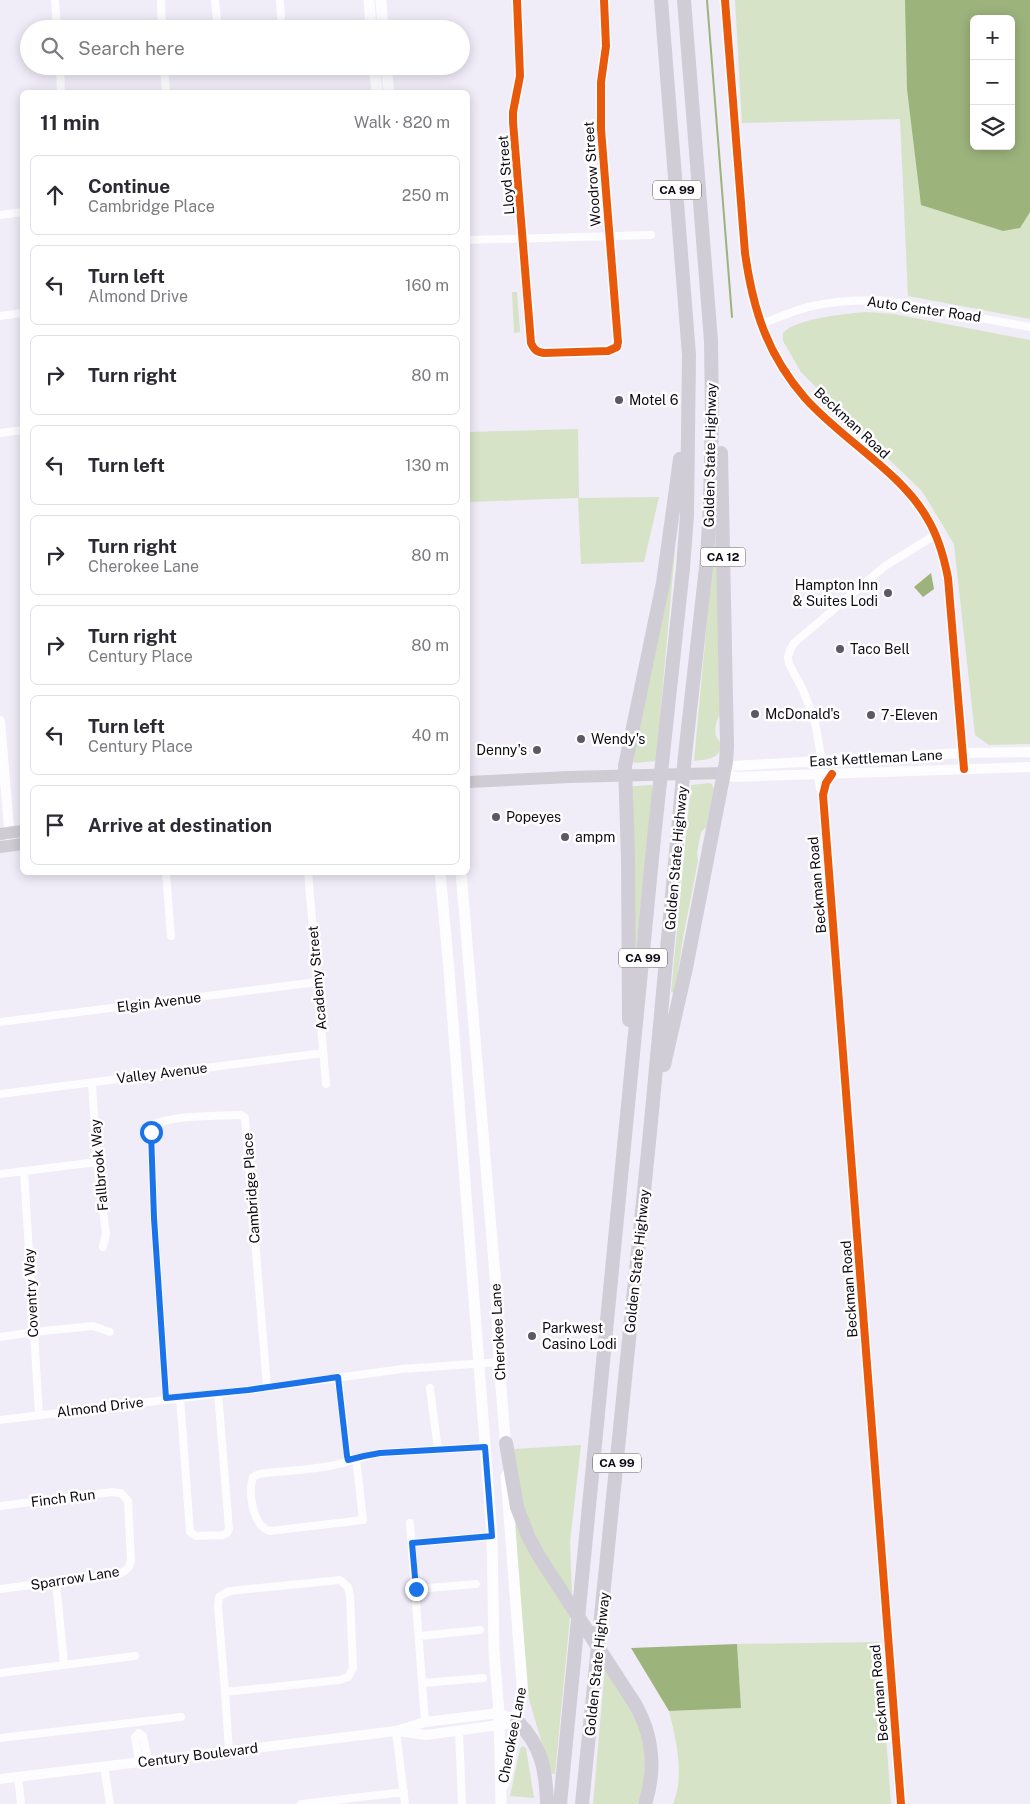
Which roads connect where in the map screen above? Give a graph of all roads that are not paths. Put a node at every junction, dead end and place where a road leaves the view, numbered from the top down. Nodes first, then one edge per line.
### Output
1 (55, 0) edge
2 (160, 0) edge
3 (215, 0) edge
4 (280, 0) edge
5 (369, 0) edge
6 (381, 0) edge
7 (517, 0) edge
8 (604, 0) edge
9 (661, 0) edge
10 (684, 0) edge
11 (725, 0) edge
12 (281, 17) dead end
13 (56, 20) edge
14 (161, 20) edge
15 (217, 20) edge
16 (370, 20) edge
17 (382, 20) edge
18 (61, 75) edge
19 (165, 75) edge
20 (375, 75) edge
21 (387, 75) edge
22 (62, 90) edge
23 (166, 90) edge
24 (377, 90) edge
25 (389, 90) edge
26 (20, 212) edge
27 (0, 215) edge
28 (651, 235) dead end
29 (609, 237) junction
30 (523, 238) junction
31 (470, 240) edge
32 (20, 313) edge
33 (0, 316) edge
34 (760, 324) junction
35 (1030, 326) edge
36 (711, 341) junction
37 (533, 348) joint
38 (688, 381) junction
39 (20, 430) edge
40 (0, 433) edge
41 (935, 535) junction
42 (0, 721) edge
43 (1030, 752) edge
44 (963, 753) junction
45 (877, 758) junction
46 (822, 761) junction
47 (1030, 767) edge
48 (964, 769) junction
49 (724, 773) junction
50 (832, 774) junction
51 (624, 775) junction
52 (818, 775) junction
53 (755, 776) junction
54 (470, 782) edge
55 (823, 795) junction
56 (20, 831) edge
57 (4, 833) edge
58 (11, 845) edge
59 (166, 875) edge
60 (308, 875) edge
61 (440, 875) edge
62 (461, 875) edge
63 (171, 936) dead end
64 (317, 982) junction
65 (0, 1022) edge
66 (476, 1044) junction
67 (455, 1045) junction
68 (323, 1053) junction
69 (92, 1083) junction
70 (326, 1084) dead end
71 (0, 1094) edge
72 (651, 1122) junction
73 (627, 1128) junction
74 (97, 1162) junction
75 (24, 1171) junction
76 (0, 1174) edge
77 (103, 1247) dead end
78 (33, 1332) junction
79 (110, 1332) dead end
80 (0, 1337) edge
81 (499, 1362) junction
82 (479, 1363) junction
83 (338, 1377) junction
84 (267, 1387) junction
85 (430, 1388) dead end
86 (218, 1393) junction
87 (180, 1397) junction
88 (166, 1398) junction
89 (39, 1414) junction
90 (0, 1420) edge
91 (506, 1443) junction
92 (485, 1447) junction
93 (438, 1450) junction
94 (352, 1459) junction
95 (125, 1496) joint
96 (0, 1506) edge
97 (410, 1523) dead end
98 (492, 1536) junction
99 (412, 1543) junction
100 (56, 1582) junction
101 (476, 1584) dead end
102 (0, 1589) edge
103 (416, 1589) junction
104 (480, 1630) dead end
105 (419, 1636) junction
106 (135, 1656) dead end
107 (64, 1664) junction
108 (0, 1673) edge
109 (483, 1678) dead end
110 (422, 1683) junction
111 (225, 1692) junction
112 (499, 1713) junction
113 (182, 1716) dead end
114 (517, 1721) junction
115 (138, 1722) junction
116 (425, 1722) junction
117 (499, 1726) junction
118 (396, 1731) junction
119 (459, 1731) junction
120 (0, 1738) edge
121 (229, 1751) junction
122 (143, 1761) junction
123 (104, 1766) junction
124 (18, 1776) junction
125 (0, 1778) edge
126 (502, 1789) junction
127 (404, 1792) junction
128 (22, 1804) edge
129 (110, 1804) edge
130 (301, 1804) edge
131 (405, 1804) edge
132 (462, 1804) edge
133 (501, 1804) edge
134 (547, 1804) edge
135 (560, 1804) edge
136 (582, 1804) edge
137 (645, 1804) edge
138 (900, 1804) edge

1 - 13 street
2 - 14 street
3 - 15 street
4 - 12 street
5 - 16 main road
6 - 17 main road
7 - 30 street, Lloyd Street
8 - 29 street, Woodrow Street
9 - 38 highway, Golden State Highway / CA 99
10 - 36 highway, Golden State Highway / CA 99
11 - 34 street, Beckman Road
18 - 22 street
19 - 23 street
20 - 24 main road
21 - 25 main road
26 - 27 street
28 - 29 street
29 - 30 street
29 - 37 street, Woodrow Street
30 - 31 street
30 - 37 street, Lloyd Street
32 - 33 street
34 - 35 street, Auto Center Road
34 - 41 street, Beckman Road
36 - 49 highway, CA 12
36 - 72 highway, Golden State Highway / CA 99
38 - 51 highway
38 - 73 highway, Golden State Highway / CA 99
39 - 40 street
41 - 44 street, Beckman Road
41 - 46 street
42 - 57 street
43 - 44 street, East Kettleman Lane
44 - 45 street, East Kettleman Lane
44 - 48 street, Beckman Road
45 - 46 street, East Kettleman Lane
45 - 52 street
46 - 49 street, East Kettleman Lane
46 - 53 street
47 - 48 street, East Kettleman Lane
48 - 50 street, East Kettleman Lane
49 - 51 main road, East Kettleman Lane
49 - 53 street, East Kettleman Lane
49 - 72 highway
50 - 52 street, East Kettleman Lane
50 - 55 street, Beckman Road
51 - 54 main road, East Kettleman Lane
51 - 73 highway
52 - 53 street, East Kettleman Lane
52 - 55 street, Beckman Road
55 - 138 street, Beckman Road
56 - 57 main road
57 - 58 street
59 - 63 street
60 - 64 street, Academy Street
61 - 67 main road, Cherokee Lane
62 - 66 main road, Cherokee Lane
64 - 65 street, Elgin Avenue
64 - 68 street, Academy Street
66 - 67 main road
66 - 81 main road, Cherokee Lane
67 - 82 main road, Cherokee Lane
68 - 69 street, Valley Avenue
68 - 70 street, Academy Street
69 - 71 street, Valley Avenue
69 - 74 street, Fallbrook Way
72 - 136 highway, Golden State Highway / CA 99
73 - 135 highway, Golden State Highway / CA 99
74 - 75 street
74 - 77 street, Fallbrook Way
75 - 76 street
75 - 78 street, Coventry Way
78 - 79 street
78 - 80 street
78 - 89 street, Coventry Way
81 - 82 street, Almond Drive
81 - 91 main road, Cherokee Lane
82 - 83 street, Almond Drive
82 - 92 main road, Cherokee Lane
83 - 84 street, Almond Drive
83 - 94 street
84 - 86 street, Almond Drive
84 - 88 street, Cambridge Place
85 - 93 street
86 - 87 street, Almond Drive
86 - 87 street
87 - 88 street, Almond Drive
88 - 89 street, Almond Drive
89 - 90 street, Almond Drive
91 - 114 main road, Cherokee Lane
91 - 137 highway
92 - 93 street
92 - 98 main road, Cherokee Lane
93 - 94 street
94 - 94 street
95 - 96 street, Finch Run
95 - 100 street, Sparrow Lane
97 - 99 street
98 - 99 street
98 - 112 main road, Cherokee Lane
99 - 103 street
100 - 102 street, Sparrow Lane
100 - 107 street
101 - 103 street
103 - 105 street
104 - 105 street
105 - 110 street
106 - 107 street
107 - 108 street
109 - 110 street
110 - 116 street
111 - 111 street
111 - 121 street
112 - 114 street
112 - 116 street, Century Boulevard
112 - 117 main road, Cherokee Lane
113 - 115 street
114 - 117 street, Century Boulevard
114 - 126 main road, Cherokee Lane
114 - 134 highway
115 - 120 street
115 - 122 street
116 - 118 street, Century Boulevard
117 - 119 street, Century Boulevard
117 - 126 main road, Cherokee Lane
118 - 119 street, Century Boulevard
118 - 121 street, Century Boulevard
118 - 127 street
119 - 132 street
121 - 122 street, Century Boulevard
122 - 123 street, Century Boulevard
123 - 124 street, Century Boulevard
123 - 129 street
124 - 125 street, Century Boulevard
124 - 128 street
126 - 133 main road, Cherokee Lane
127 - 130 street
127 - 131 street

